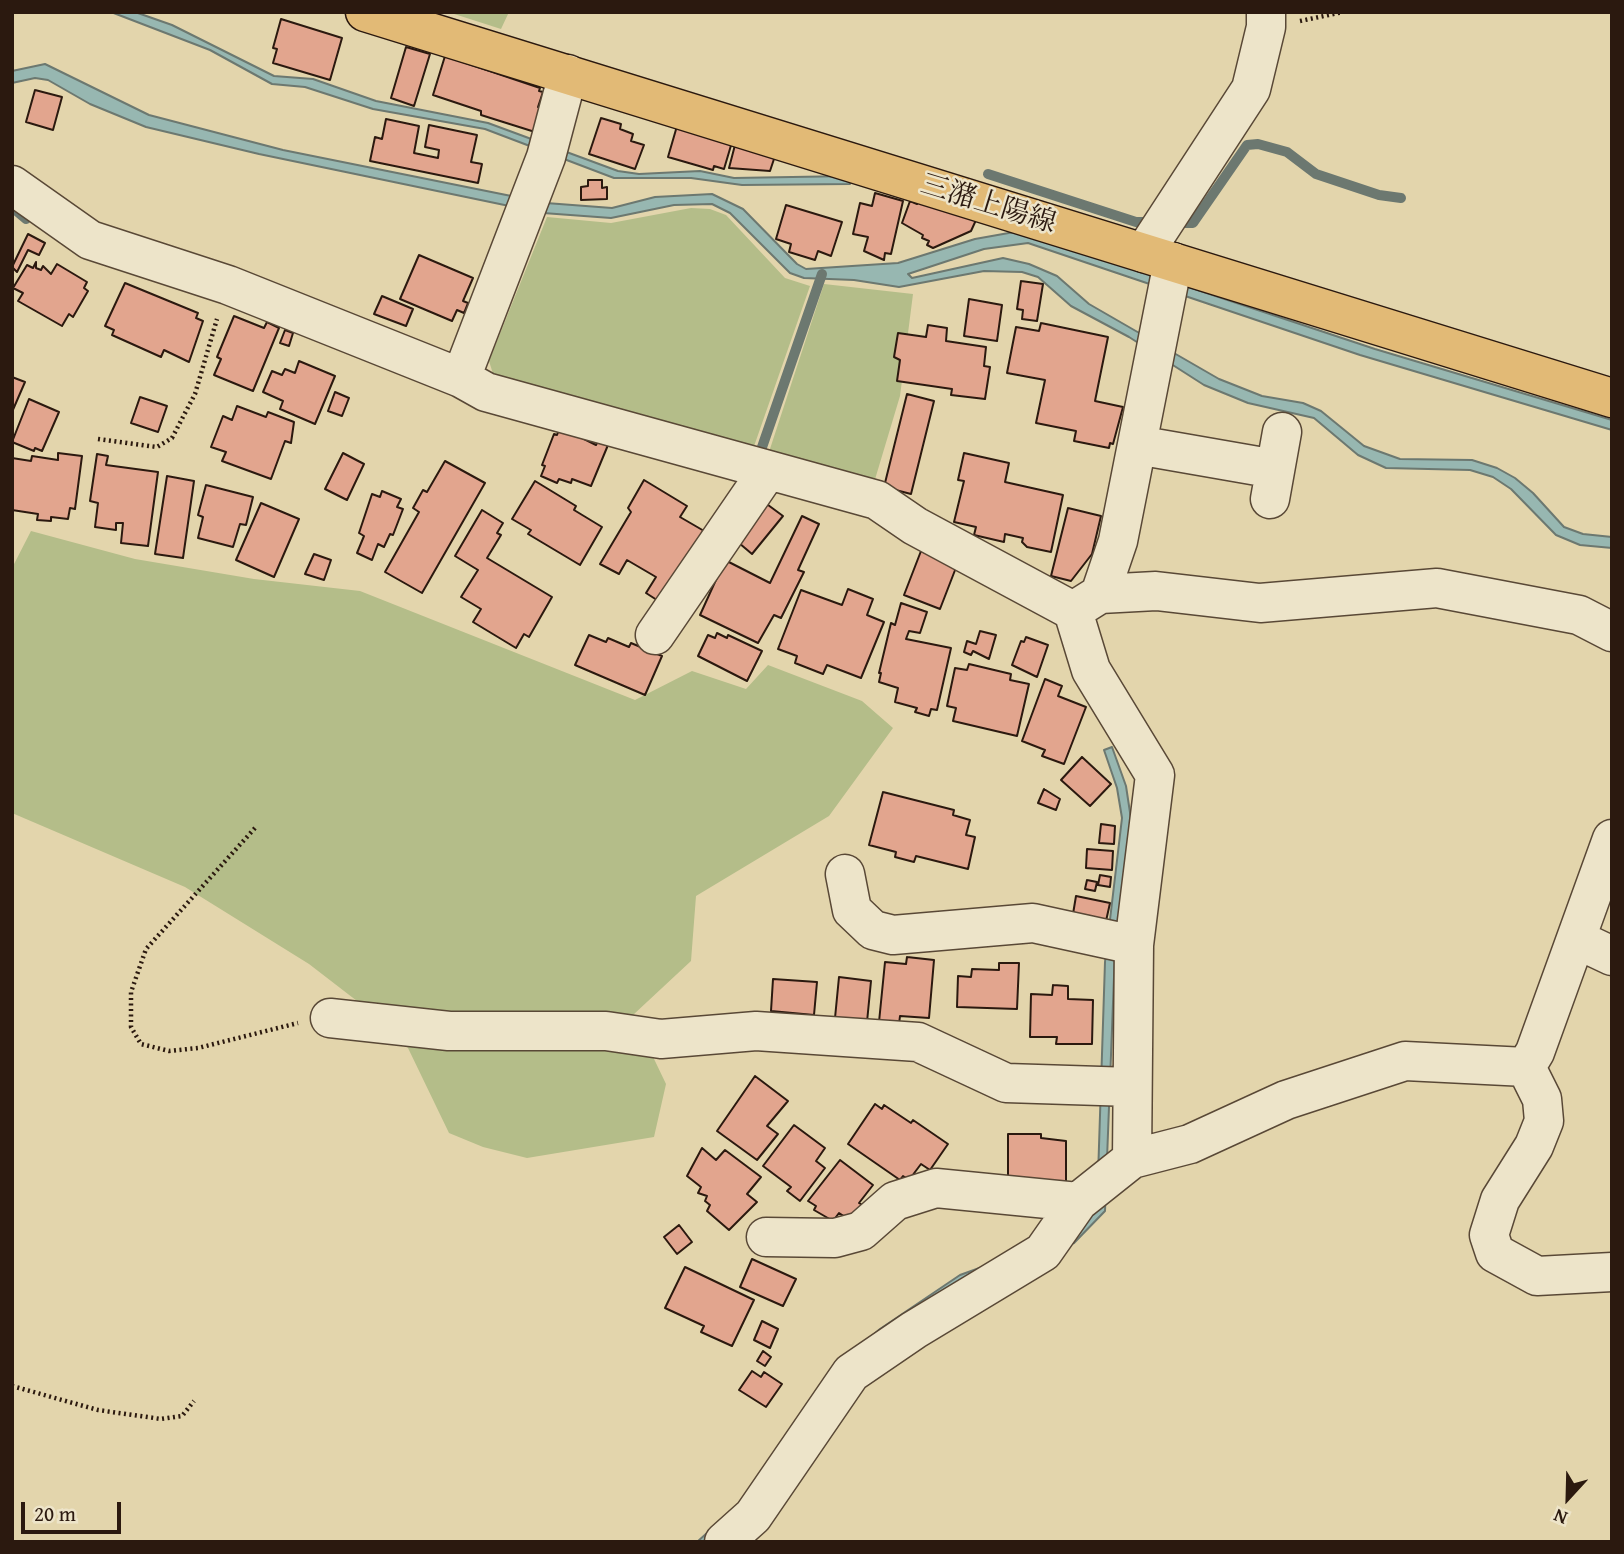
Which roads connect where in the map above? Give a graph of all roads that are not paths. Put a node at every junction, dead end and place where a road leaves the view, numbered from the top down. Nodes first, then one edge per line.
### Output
1 (365, 12) edge
2 (1266, 12) edge
3 (568, 74) junction
4 (12, 185) edge
5 (1163, 266) junction
6 (461, 377) junction
7 (1612, 398) edge
8 (1282, 432) dead end
9 (1137, 445) junction
10 (768, 470) junction
11 (1086, 602) junction
12 (1612, 632) edge
13 (655, 635) dead end
14 (1612, 839) edge
15 (845, 874) dead end
16 (1576, 939) junction
17 (1120, 942) junction
18 (1612, 956) edge
19 (330, 1018) road end
20 (1525, 1067) junction
21 (1116, 1086) junction
22 (1103, 1182) junction
23 (766, 1237) dead end
24 (1612, 1272) edge
25 (724, 1542) edge

1 - 3 main road, 三潴上陽線
2 - 5 street
3 - 5 main road, 三潴上陽線
3 - 6 street
4 - 6 street
5 - 7 main road, 三潴上陽線
5 - 9 street
6 - 10 street
8 - 9 street
9 - 11 street
10 - 11 street
10 - 13 street
11 - 12 street
11 - 17 street
14 - 16 street
15 - 17 street
16 - 18 street
16 - 20 street
17 - 21 street
19 - 21 street
20 - 22 street
20 - 24 street
21 - 22 street
22 - 23 street
22 - 25 street

